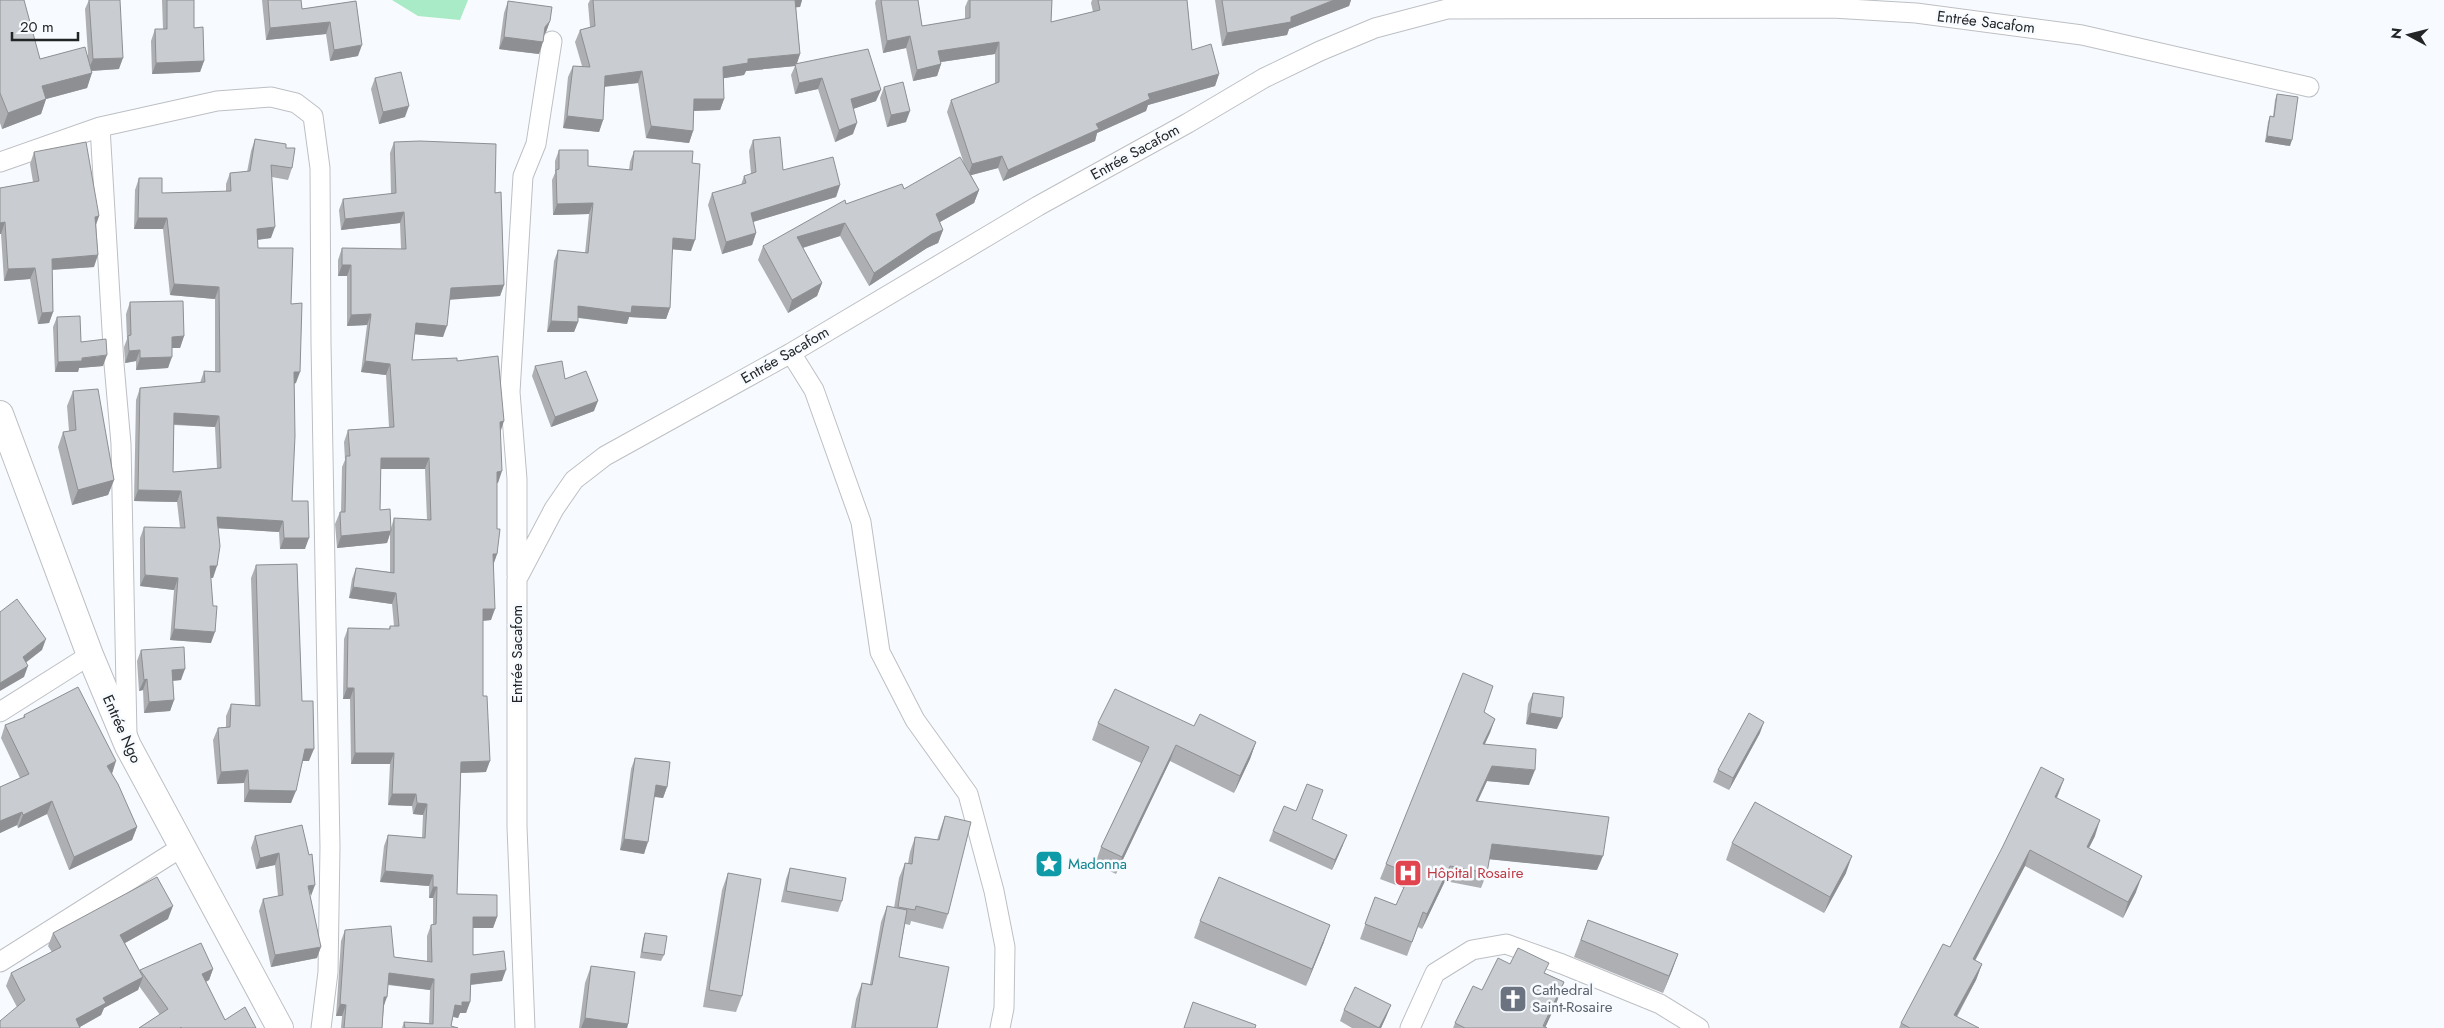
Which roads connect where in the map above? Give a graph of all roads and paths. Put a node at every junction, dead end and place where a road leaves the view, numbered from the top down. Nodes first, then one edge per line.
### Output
1 (552, 42) dead end
2 (2309, 87) dead end
3 (100, 127) junction
4 (0, 162) edge
5 (791, 353) junction
6 (0, 414) edge
7 (517, 579) junction
8 (90, 655) junction
9 (0, 712) edge
10 (128, 746) junction
11 (182, 847) junction
12 (0, 962) edge
13 (280, 1028) edge
14 (321, 1028) edge
15 (525, 1028) edge
16 (1000, 1028) edge
17 (1410, 1028) edge
18 (1699, 1028) edge

1 - 7 street
2 - 5 street, Entrée Sacafom
3 - 4 street
3 - 10 street
3 - 14 street
5 - 7 street, Entrée Sacafom
5 - 16 street
6 - 8 street, Entrée Ngo
7 - 15 street, Entrée Sacafom
8 - 9 street
8 - 10 street, Entrée Ngo
10 - 11 street, Entrée Ngo
11 - 12 street
11 - 13 street, Entrée Ngo
17 - 18 street

